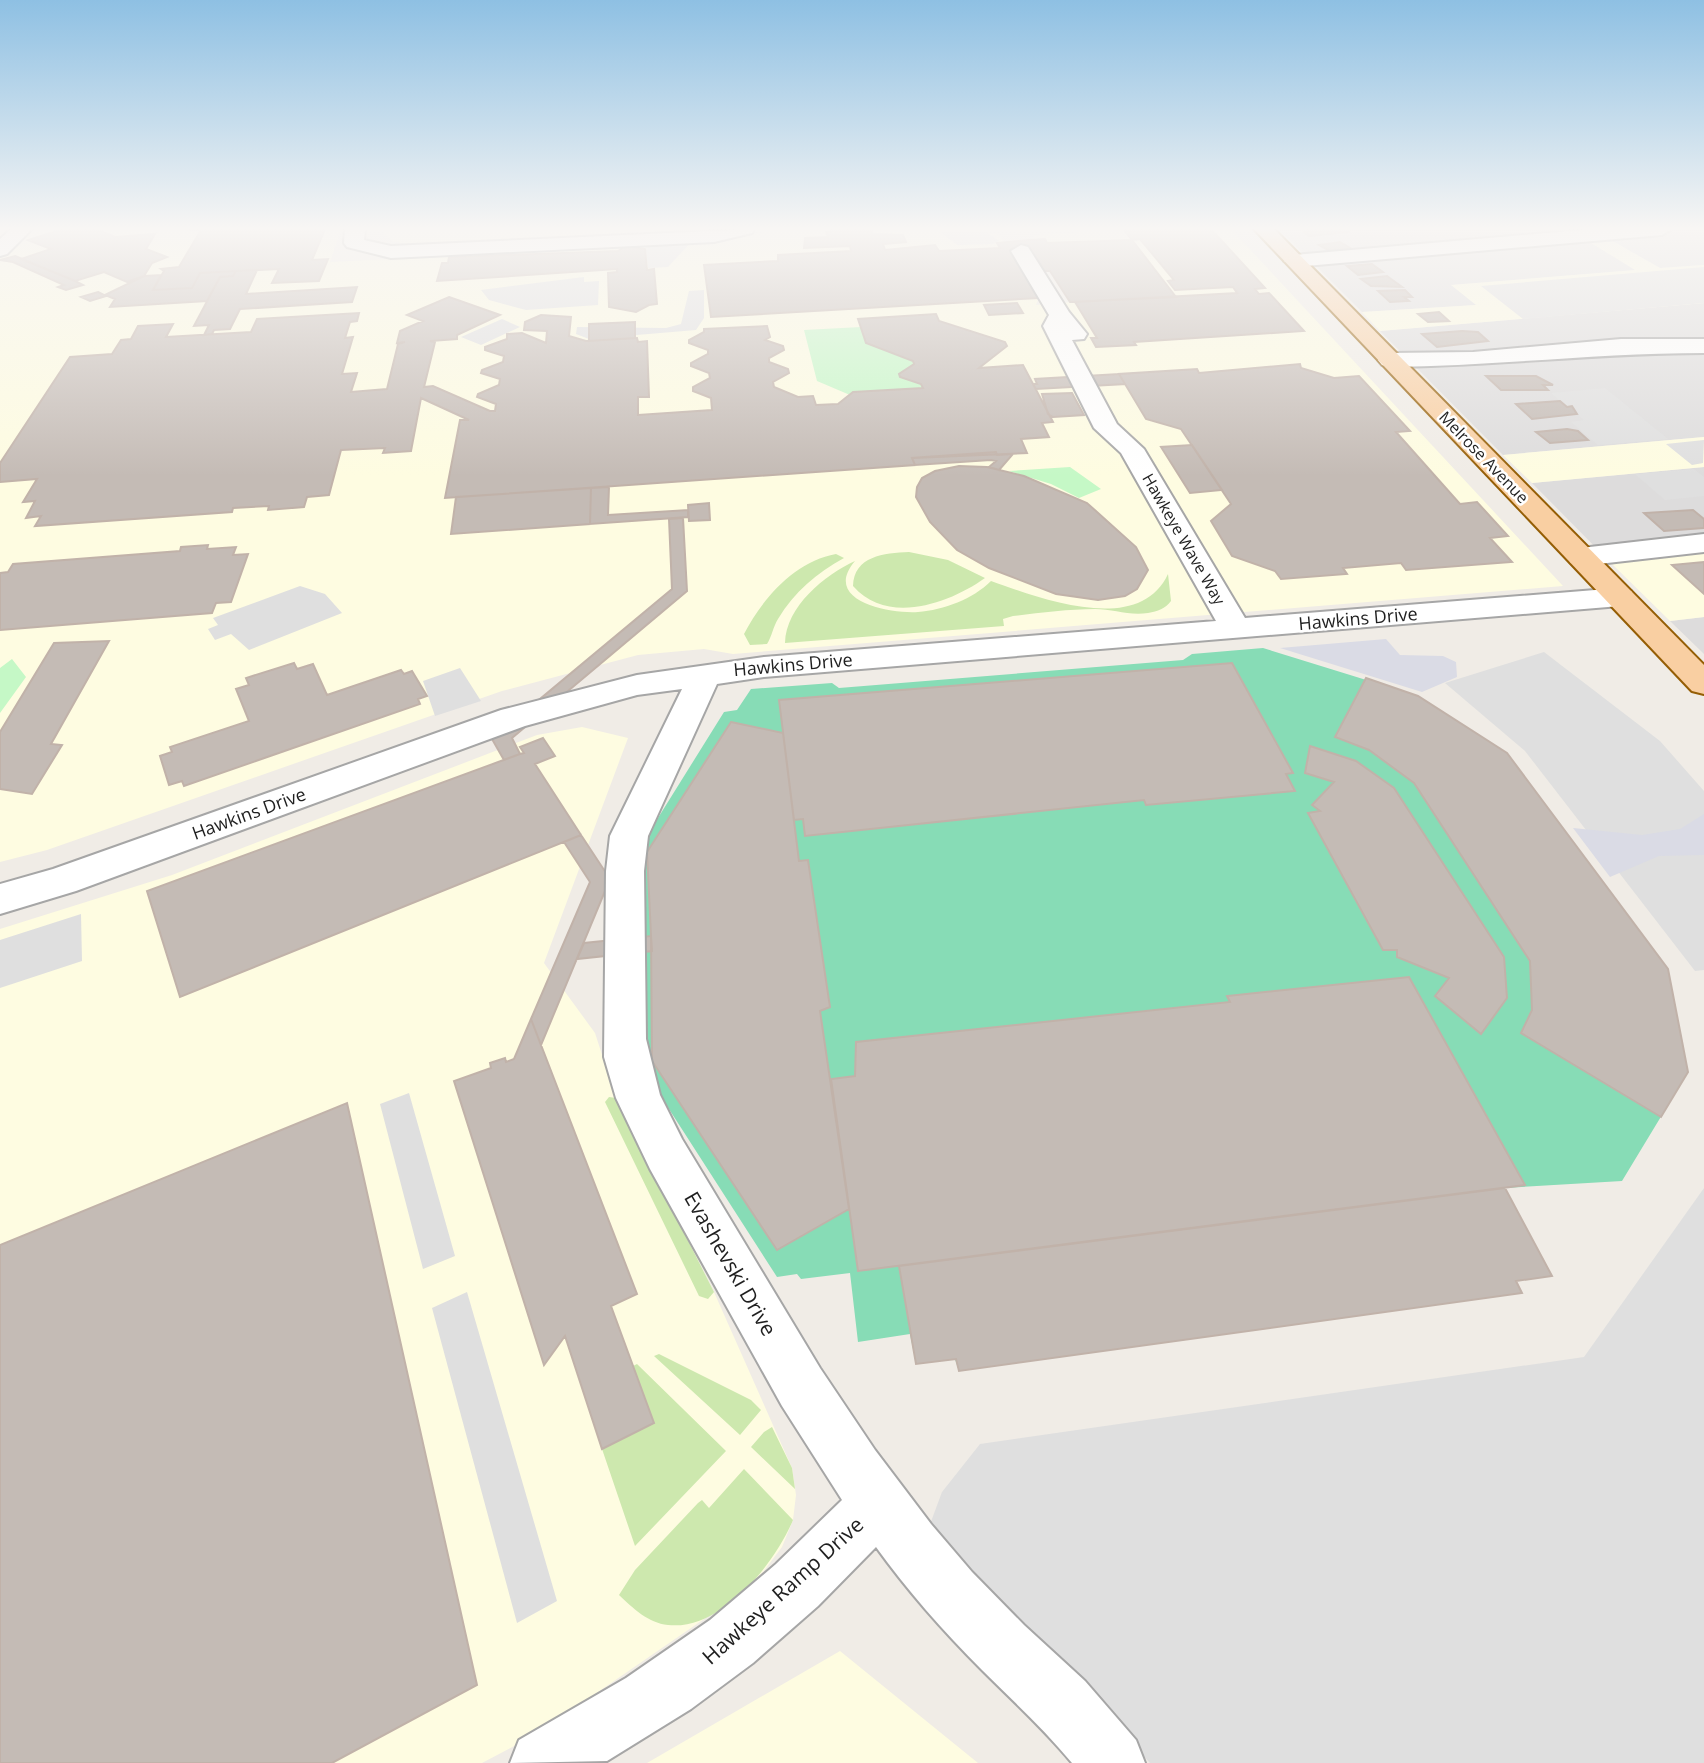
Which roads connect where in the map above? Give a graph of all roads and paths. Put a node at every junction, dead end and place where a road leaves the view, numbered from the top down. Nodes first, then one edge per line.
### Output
1 (1057, 311) edge
2 (1343, 311) edge
3 (1059, 315) junction
4 (1704, 346) edge
5 (1390, 360) junction
6 (1131, 449) junction
7 (1704, 543) edge
8 (1581, 557) junction
9 (1620, 597) junction
10 (1237, 629) junction
11 (705, 674) junction
12 (1700, 676) edge
13 (0, 899) edge
14 (878, 1504) junction
15 (542, 1763) edge
16 (1113, 1763) edge

1 - 3 street, Hawkeye Wave Way
2 - 5 main road, Melrose Avenue
3 - 6 street, Hawkeye Wave Way
3 - 6 street, Hawkeye Wave Way
4 - 5 street
5 - 8 main road, Melrose Avenue
6 - 10 street, Hawkeye Wave Way
7 - 8 street
8 - 9 main road, Melrose Avenue
9 - 10 street, Hawkins Drive
9 - 12 main road, Melrose Avenue
10 - 11 street, Hawkins Drive
11 - 13 street, Hawkins Drive
11 - 14 street, Evashevski Drive
14 - 15 street, Hawkeye Ramp Drive
14 - 16 street, Evashevski Drive

